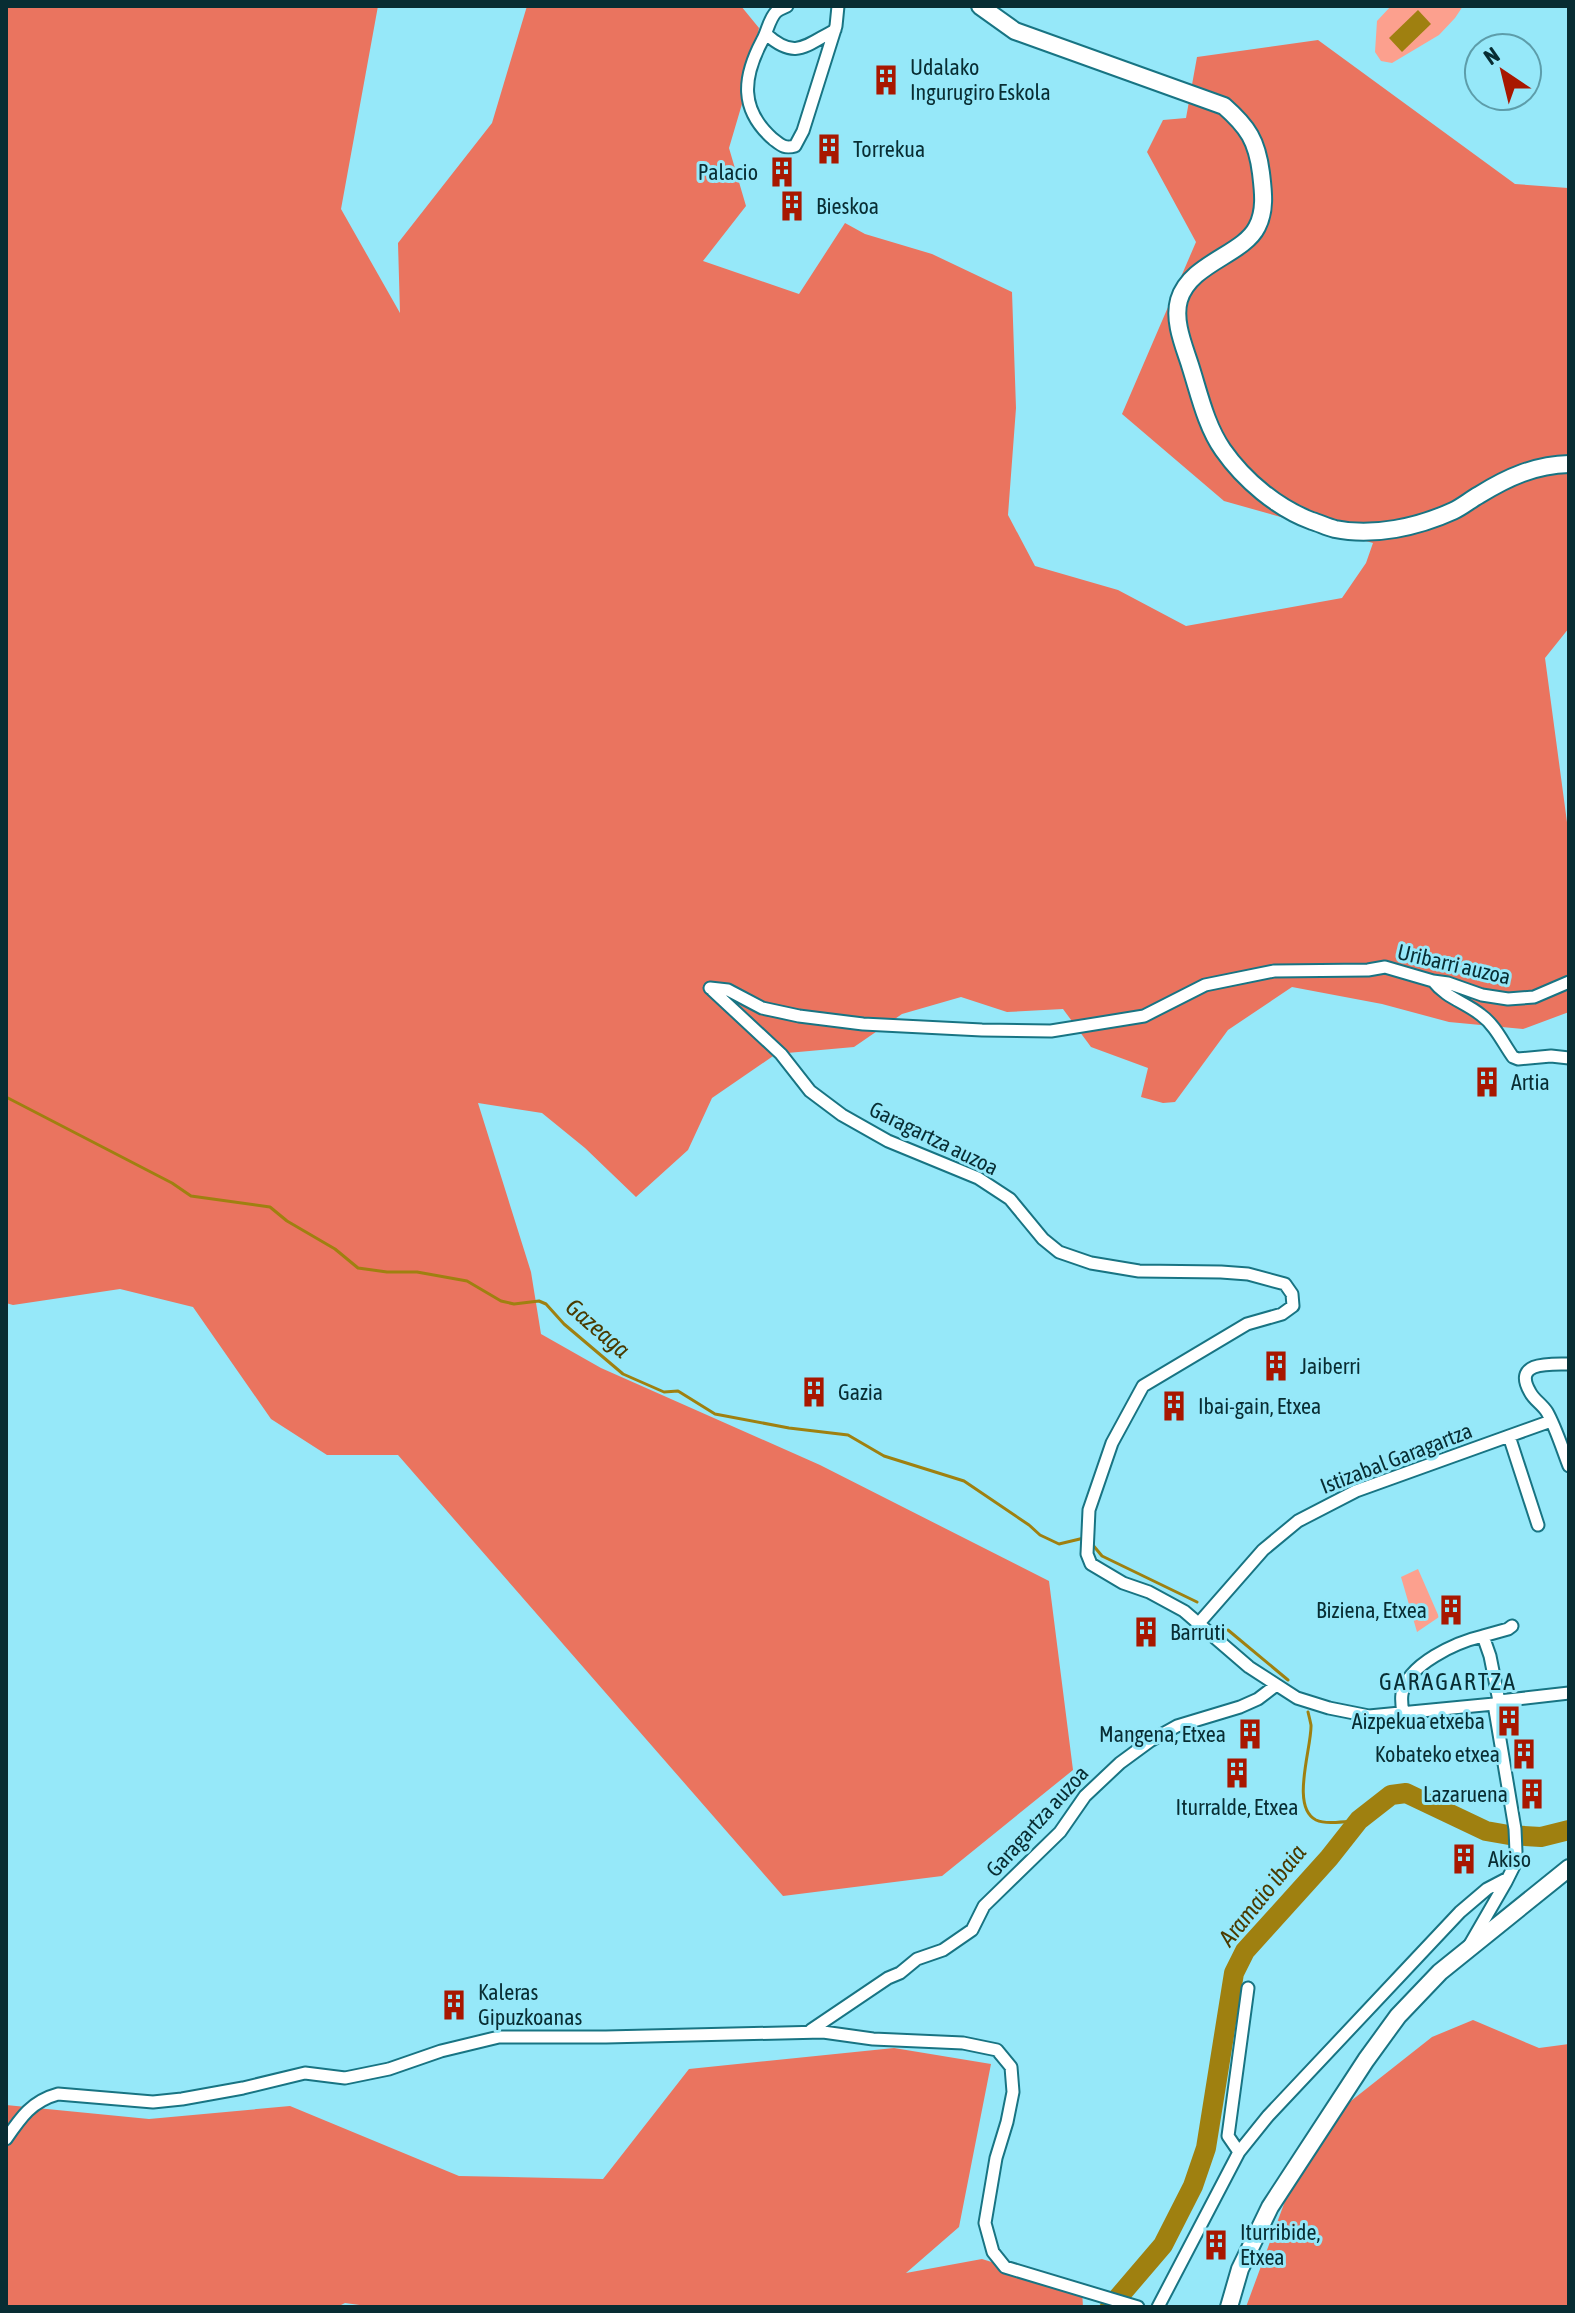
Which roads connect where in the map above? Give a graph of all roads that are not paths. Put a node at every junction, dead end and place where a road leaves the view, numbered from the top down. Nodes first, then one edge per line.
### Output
1 (787, 6) edge
2 (838, 6) edge
3 (980, 6) edge
4 (835, 30) junction
5 (766, 34) junction
6 (1569, 464) edge
7 (1374, 968) joint
8 (1433, 981) junction
9 (1569, 982) edge
10 (1569, 1058) edge
11 (1569, 1364) edge
12 (1551, 1421) junction
13 (1509, 1436) junction
14 (1569, 1466) edge
15 (1538, 1525) dead end
16 (1199, 1623) junction
17 (1512, 1626) dead end
18 (1483, 1636) junction
19 (1275, 1686) junction
20 (1569, 1693) edge
21 (1497, 1703) junction
22 (1403, 1713) junction
23 (1569, 1868) edge
24 (1508, 1878) junction
25 (1465, 1952) junction
26 (1248, 1988) dead end
27 (807, 2033) junction
28 (6, 2139) edge
29 (1239, 2152) junction
30 (1134, 2306) edge
31 (1158, 2307) edge
32 (1229, 2307) edge

1 - 5 street
2 - 4 street
3 - 6 street
4 - 5 street
4 - 5 street
7 - 8 street, Uribarri auzoa
7 - 16 street, Garagartza auzoa
8 - 9 street, Uribarri auzoa
8 - 10 street
11 - 12 street
12 - 13 street, Istizabal Garagartza
12 - 14 street
13 - 15 street
13 - 16 street, Istizabal Garagartza
16 - 19 street, Garagartza auzoa
17 - 18 street
18 - 21 street
18 - 22 street
19 - 22 street, Garagartza auzoa
19 - 27 street, Garagartza auzoa
20 - 21 street, Garagartza auzoa
21 - 22 street, Garagartza auzoa
21 - 24 street
23 - 25 street
24 - 25 street
24 - 29 street
25 - 32 street
26 - 29 street
27 - 28 street
27 - 30 street
29 - 31 street

